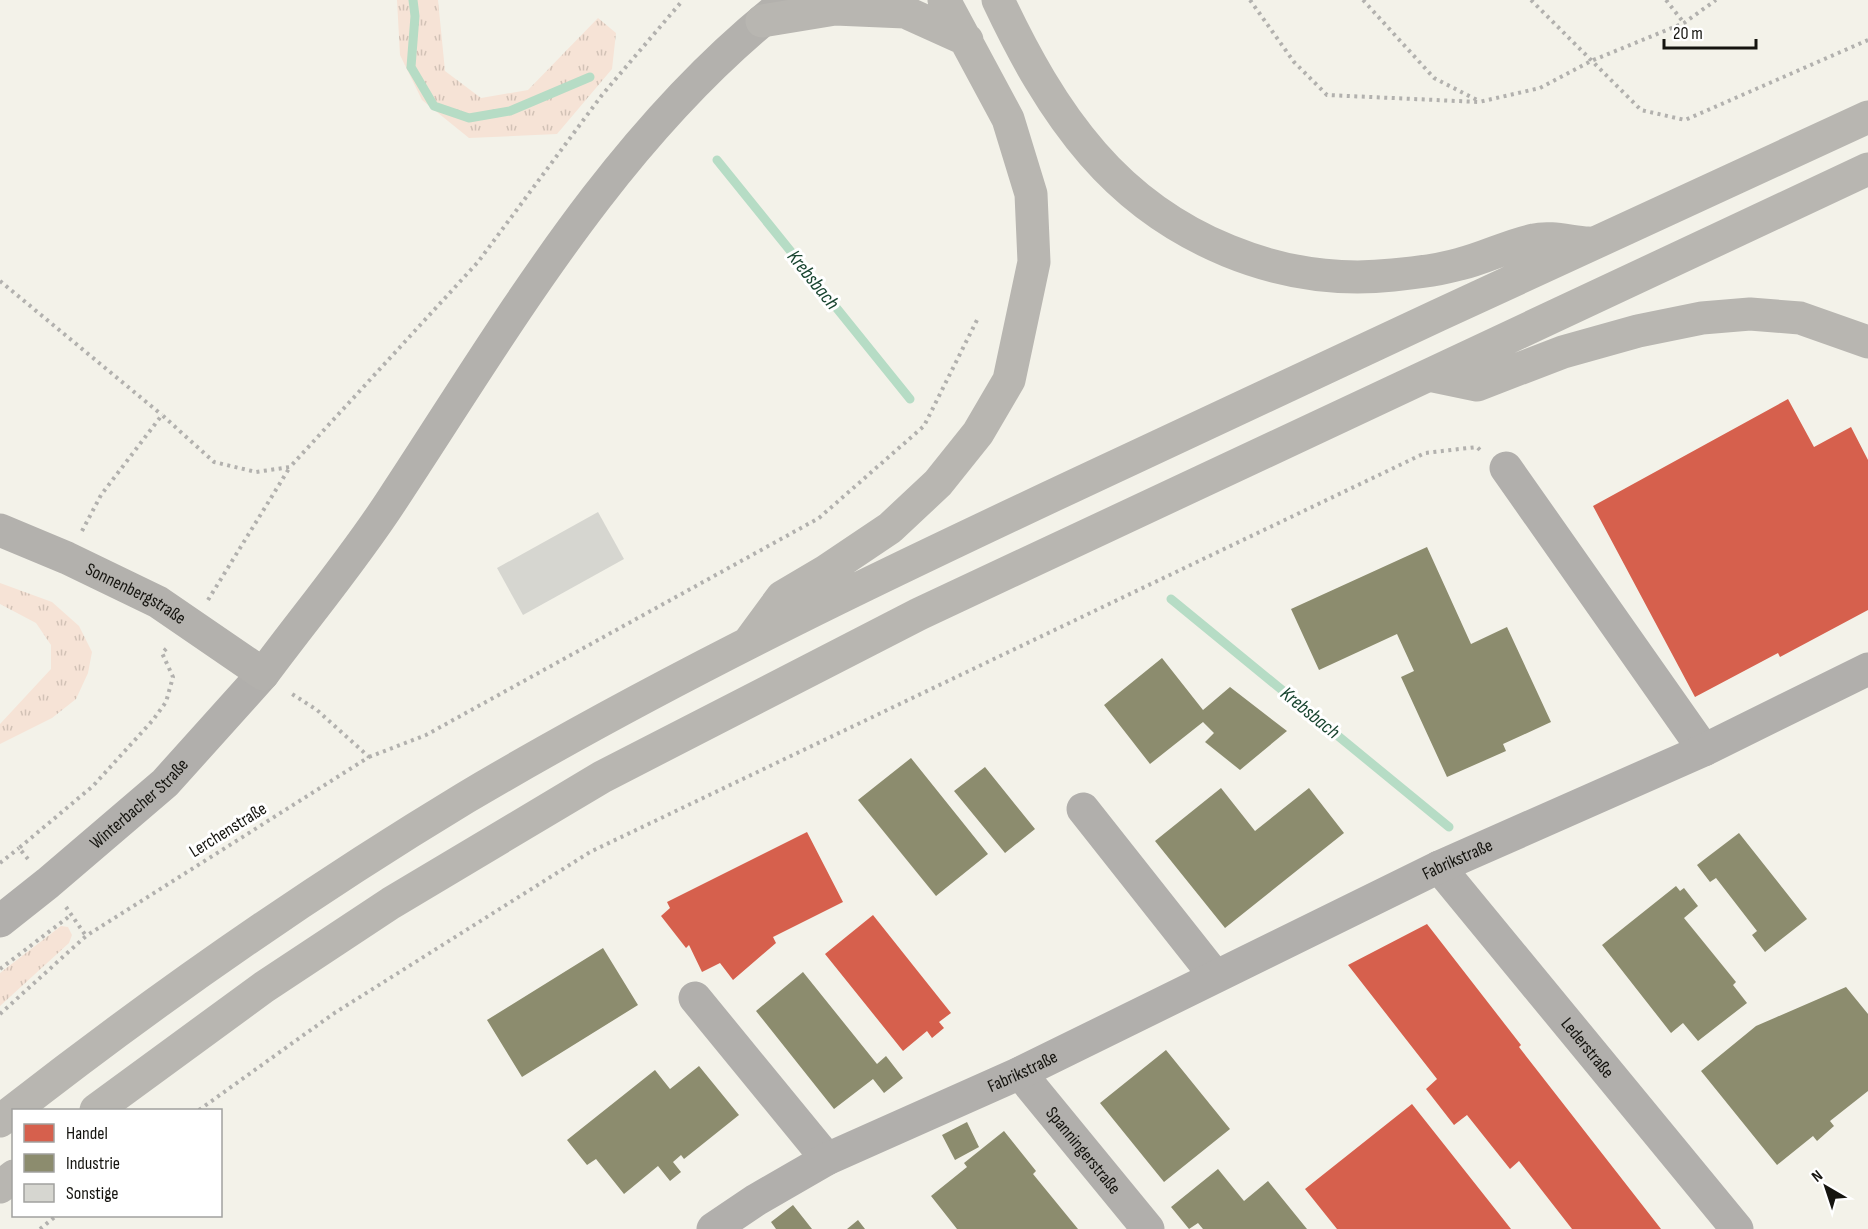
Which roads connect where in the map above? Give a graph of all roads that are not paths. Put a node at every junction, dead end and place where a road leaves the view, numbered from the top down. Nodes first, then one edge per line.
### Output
1 (788, 0) edge
2 (944, 0) edge
3 (998, 0) edge
4 (762, 21) junction
5 (967, 40) junction
6 (1868, 117) edge
7 (1868, 169) edge
8 (1591, 243) junction
9 (1868, 342) edge
10 (1429, 375) junction
11 (1506, 468) road end
12 (0, 530) edge
13 (746, 646) junction
14 (1868, 669) edge
15 (263, 674) junction
16 (1704, 750) junction
17 (1083, 809) dead end
18 (1439, 867) junction
19 (0, 921) edge
20 (1215, 976) junction
21 (695, 998) dead end
22 (1020, 1073) junction
23 (15, 1109) edge
24 (97, 1109) edge
25 (12, 1112) edge
26 (0, 1121) edge
27 (827, 1159) junction
28 (12, 1178) edge
29 (0, 1187) edge
30 (713, 1229) edge
31 (1148, 1229) edge
32 (1737, 1229) edge

1 - 4 main road
2 - 5 highway
3 - 8 highway
4 - 5 highway
4 - 15 main road
5 - 13 highway
6 - 8 highway
7 - 10 highway
8 - 13 highway
9 - 10 highway
10 - 24 highway
11 - 16 street
12 - 15 main road, Sonnenbergstraße
13 - 23 highway
14 - 16 street, Fabrikstraße
15 - 19 street, Winterbacher Straße
16 - 18 street, Fabrikstraße
17 - 20 street
18 - 20 street, Fabrikstraße
18 - 32 street, Lederstraße
20 - 22 street, Fabrikstraße
21 - 27 street
22 - 27 street, Fabrikstraße
22 - 31 street, Spanningerstraße
25 - 26 highway
27 - 30 street, Fabrikstraße
28 - 29 highway

